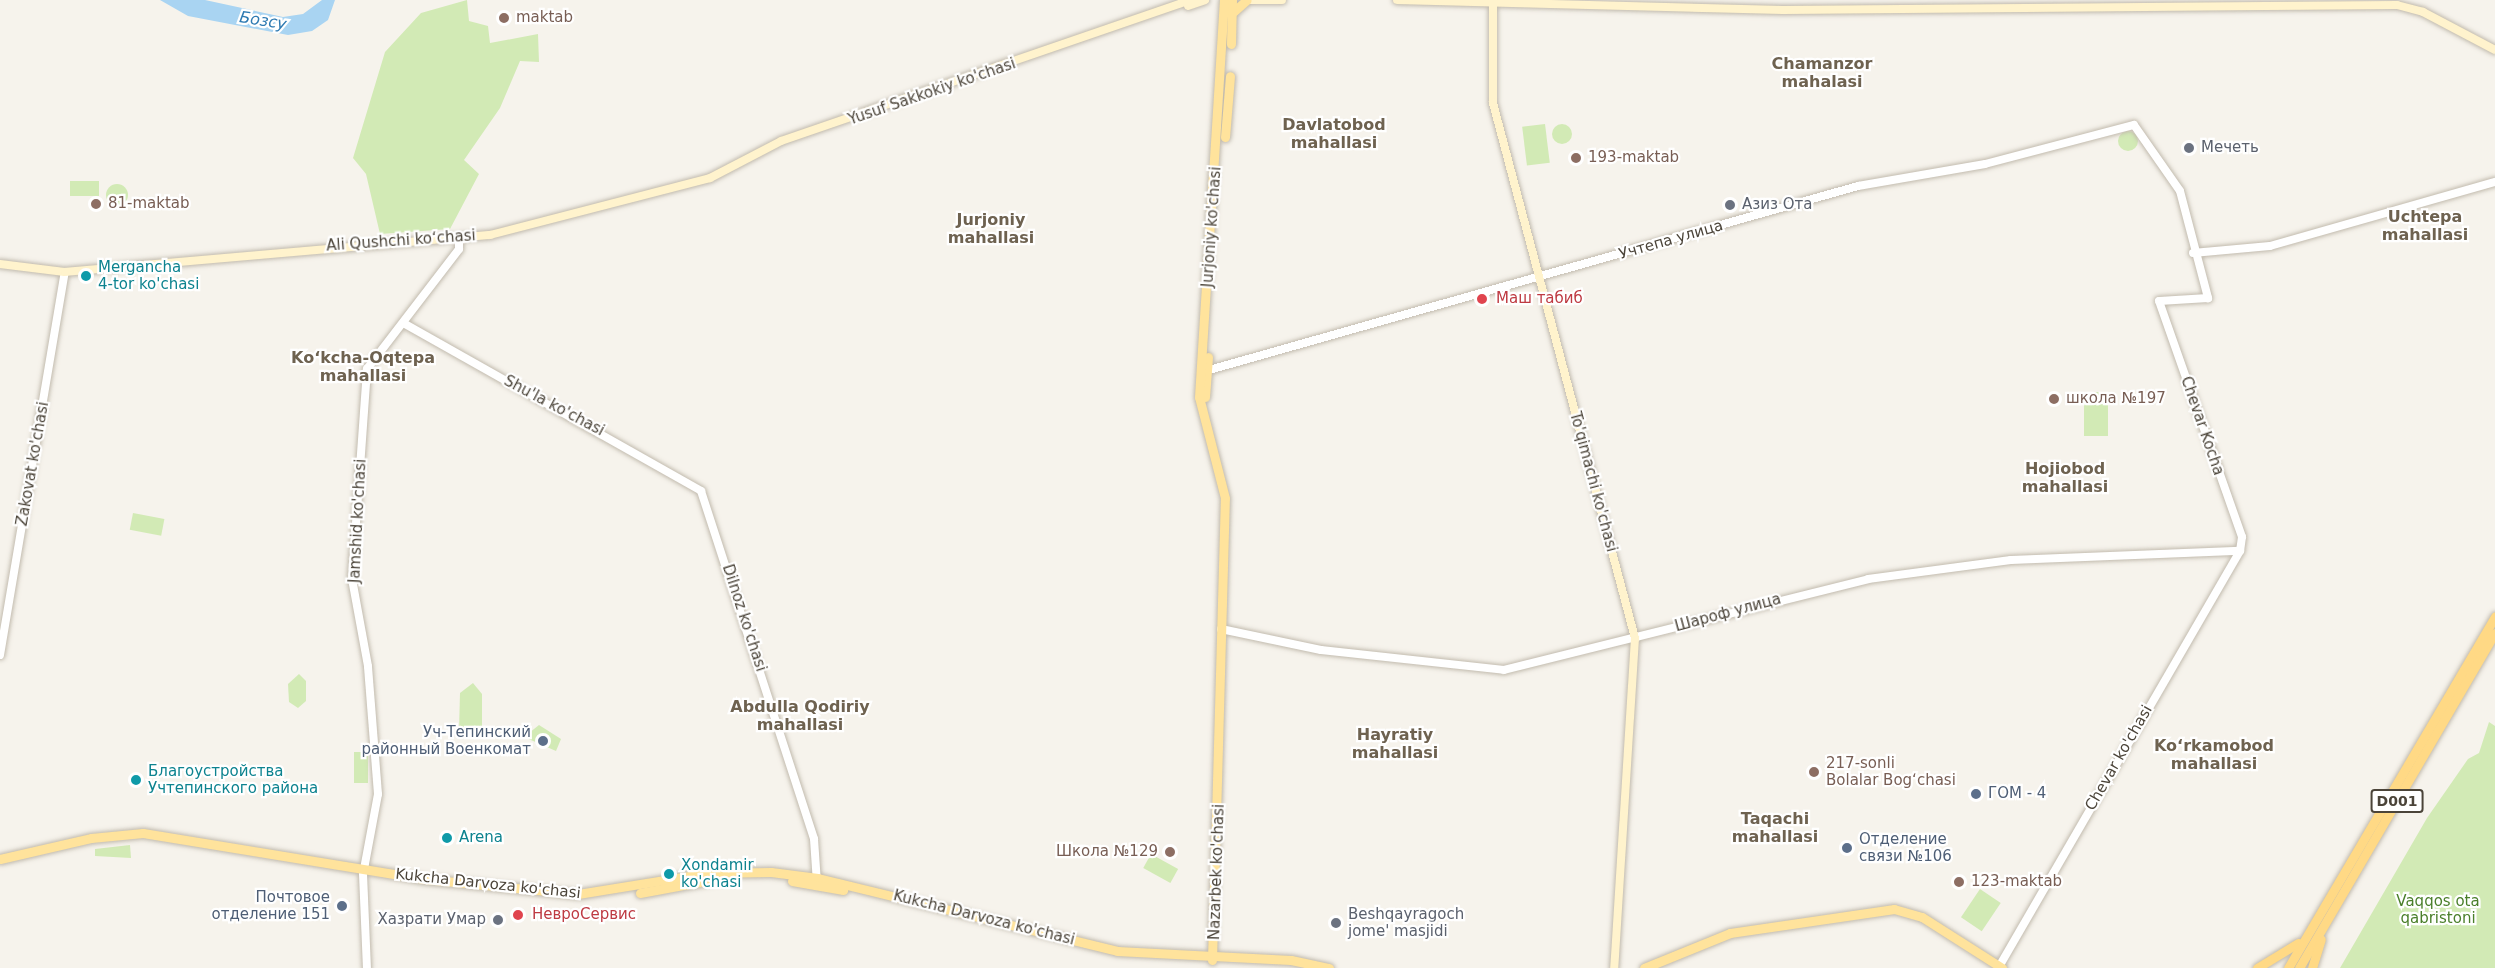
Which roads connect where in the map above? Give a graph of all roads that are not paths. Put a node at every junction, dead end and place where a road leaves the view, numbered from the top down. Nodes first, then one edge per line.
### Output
1 (1191, 0) edge
2 (1205, 0) edge
3 (1224, 0) edge
4 (1232, 0) edge
5 (1246, 0) edge
6 (1282, 0) edge
7 (1397, 0) edge
8 (1492, 4) junction
9 (1233, 12) junction
10 (1139, 22) junction
11 (2495, 50) edge
12 (728, 168) joint
13 (2495, 182) edge
14 (459, 238) junction
15 (2193, 253) junction
16 (0, 264) edge
17 (65, 272) junction
18 (1539, 277) junction
19 (2159, 301) joint
20 (405, 324) junction
21 (1204, 372) junction
22 (1215, 450) joint
23 (701, 491) joint
24 (2240, 551) junction
25 (2495, 616) edge
26 (1223, 630) junction
27 (2490, 636) edge
28 (1635, 638) junction
29 (0, 656) edge
30 (143, 836) junction
31 (0, 859) edge
32 (0, 864) edge
33 (363, 872) junction
34 (817, 881) junction
35 (2323, 916) junction
36 (1213, 959) junction
37 (367, 968) edge
38 (1305, 968) edge
39 (1329, 968) edge
40 (1614, 968) edge
41 (1644, 968) edge
42 (1659, 968) edge
43 (1998, 968) edge
44 (2257, 968) edge
45 (2288, 968) edge
46 (2299, 968) edge
47 (2312, 968) edge

1 - 10 main road, Yusuf Sakkokiy ko'chasi
2 - 10 main road, Yusuf Sakkokiy ko'chasi
3 - 21 main road, Jurjoniy ko'chasi
4 - 9 main road, Jurjoniy ko'chasi
5 - 6 main road
5 - 9 main road
7 - 8 main road
8 - 11 main road
8 - 18 main road, To'qimachi ko'chasi
9 - 21 main road, Jurjoniy ko'chasi
10 - 12 main road, Yusuf Sakkokiy ko'chasi
12 - 14 main road, Ali Qushchi koʻchasi
13 - 15 street
14 - 17 main road, Ali Qushchi koʻchasi
14 - 20 street, Jamshid ko'chasi
15 - 18 street, Учтепа улица
15 - 19 street, Учтепа улица
16 - 17 main road
17 - 29 street, Zakovat ko'chasi
18 - 21 street, Учтепа улица
18 - 28 main road, To'qimachi ko'chasi
19 - 24 street, Chevar Kocha
20 - 23 street, Shu'la ko'chasi
20 - 33 street, Jamshid ko'chasi
21 - 22 main road, Jurjoniy ko'chasi
22 - 26 main road, Nazarbek ko'chasi
23 - 34 street, Dilnoz ko'chasi
24 - 28 street, Шароф улица
24 - 43 street, Chevar ko'chasi
25 - 27 highway, D001
26 - 28 street, Шароф улица
26 - 36 main road, Nazarbek ko'chasi
27 - 35 highway, D001
28 - 40 main road, To'qimachi ko'chasi
30 - 31 main road, Kukcha Darvoza ko'chasi
30 - 32 main road, Kukcha Darvoza ko'chasi
30 - 33 main road, Kukcha Darvoza ko'chasi
33 - 34 main road, Kukcha Darvoza ko'chasi
33 - 37 street, Jamshid ko'chasi
34 - 36 main road, Kukcha Darvoza ko'chasi
35 - 44 highway
35 - 45 highway, D001
35 - 46 highway, D001
35 - 47 highway
36 - 38 main road, Kukcha Darvoza ko'chasi
36 - 39 main road, Kukcha Darvoza ko'chasi
41 - 43 main road
42 - 43 main road

